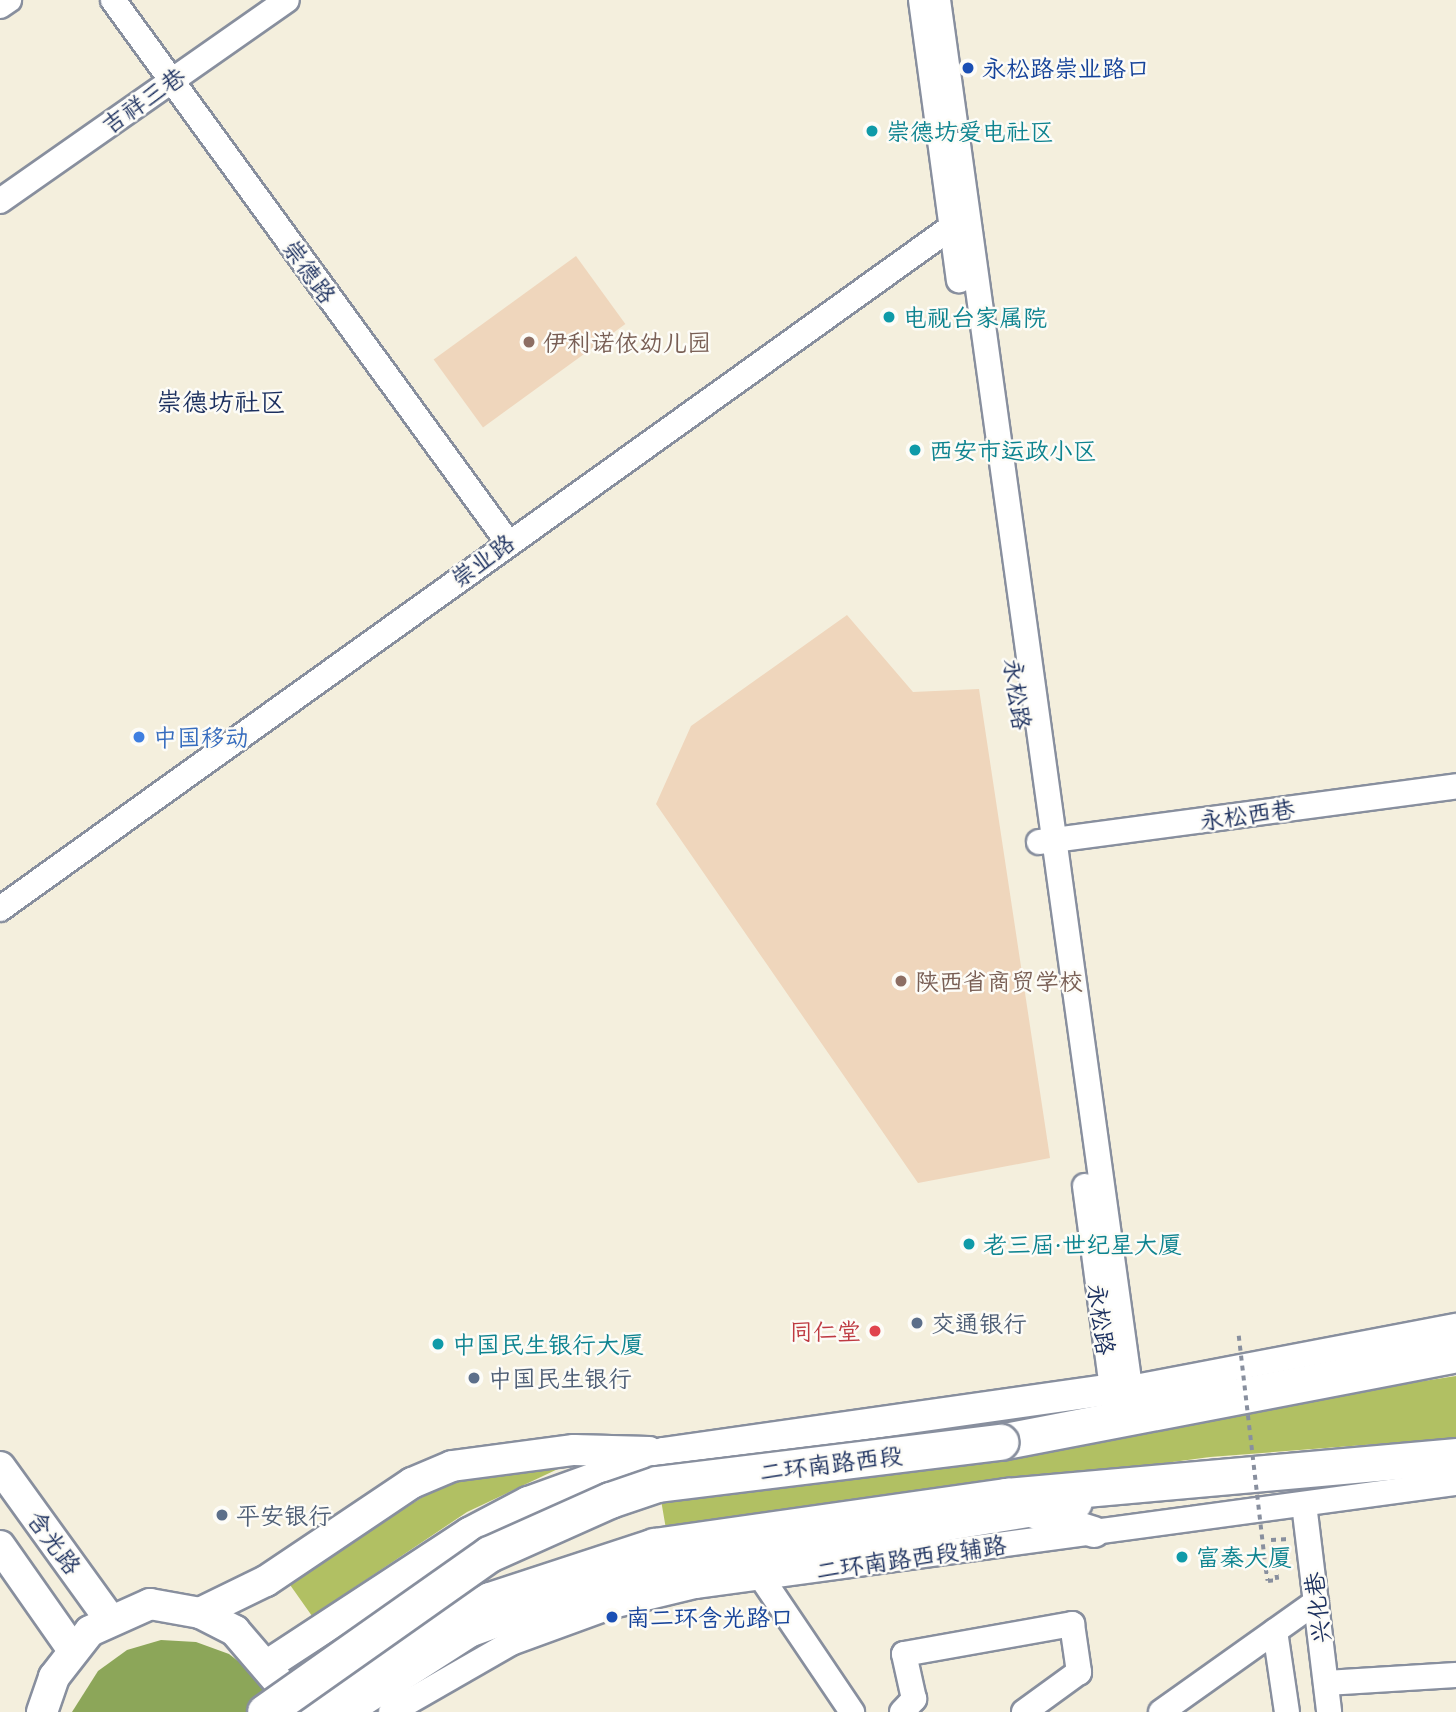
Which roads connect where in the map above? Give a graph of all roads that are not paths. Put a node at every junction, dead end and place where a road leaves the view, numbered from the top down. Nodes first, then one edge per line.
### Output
1 (9, 0) edge
2 (113, 0) edge
3 (287, 0) edge
4 (921, 0) edge
5 (939, 0) edge
6 (0, 6) edge
7 (170, 79) junction
8 (0, 201) edge
9 (959, 221) junction
10 (507, 541) junction
11 (1456, 786) edge
12 (1046, 842) junction
13 (0, 909) edge
14 (1455, 1345) edge
15 (1121, 1388) junction
16 (1291, 1390) junction
17 (663, 1453) junction
18 (1456, 1456) edge
19 (0, 1466) edge
20 (1456, 1483) edge
21 (1019, 1504) junction
22 (1304, 1504) junction
23 (1094, 1532) junction
24 (0, 1546) edge
25 (761, 1577) junction
26 (1316, 1602) junction
27 (200, 1613) junction
28 (109, 1618) junction
29 (1275, 1631) junction
30 (72, 1649) junction
31 (269, 1664) junction
32 (1456, 1675) edge
33 (1326, 1683) junction
34 (42, 1712) edge
35 (265, 1712) edge
36 (292, 1712) edge
37 (307, 1712) edge
38 (345, 1712) edge
39 (391, 1712) edge
40 (852, 1712) edge
41 (902, 1712) edge
42 (1024, 1712) edge
43 (1161, 1712) edge
44 (1287, 1712) edge
45 (1329, 1712) edge

1 - 6 street
2 - 7 street, 崇德路
3 - 7 street, 吉祥三巷
4 - 9 street, 永松路
5 - 9 street, 永松路
7 - 8 street, 吉祥三巷
7 - 10 street, 崇德路
9 - 10 street, 崇业路
9 - 12 street, 永松路
10 - 13 street, 崇业路
11 - 12 street, 永松西巷
12 - 15 street, 永松路
14 - 15 street
14 - 16 highway, 二环南路西段
15 - 16 main road
15 - 17 main road
16 - 35 highway, 二环南路西段, bridge
17 - 27 main road
17 - 31 main road
18 - 21 highway
19 - 28 main road, 含光路
20 - 22 street, 二环南路西段辅路
21 - 23 main road
21 - 37 highway
21 - 38 main road
22 - 23 street, 二环南路西段辅路
22 - 26 street, 兴化巷
23 - 25 street, 二环南路西段辅路
24 - 30 main road, 含光路
25 - 39 street, 二环南路西段辅路
25 - 40 street
26 - 29 street
26 - 33 street, 兴化巷
27 - 28 main road
27 - 31 main road
28 - 30 main road
29 - 43 street
29 - 44 street
30 - 34 main road
31 - 36 main road
32 - 33 street
33 - 45 street, 兴化巷
41 - 42 street

